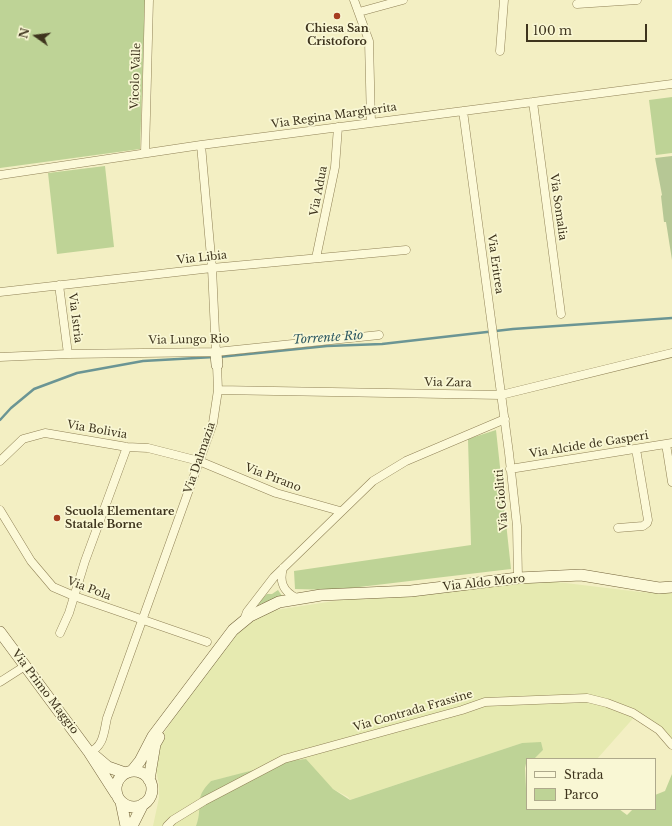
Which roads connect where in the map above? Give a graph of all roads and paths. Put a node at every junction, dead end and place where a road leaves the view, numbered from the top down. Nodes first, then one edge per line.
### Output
1 (149, 0) edge
2 (354, 0) edge
3 (403, 0) edge
4 (504, 0) edge
5 (637, 0) edge
6 (577, 4) dead end
7 (359, 12) junction
8 (500, 51) dead end
9 (672, 84) edge
10 (533, 102) junction
11 (463, 111) junction
12 (371, 123) junction
13 (338, 127) junction
14 (201, 145) junction
15 (145, 153) junction
16 (0, 175) edge
17 (406, 250) dead end
18 (316, 258) junction
19 (212, 268) junction
20 (59, 285) junction
21 (0, 292) edge
22 (561, 314) dead end
23 (379, 336) dead end
24 (672, 353) edge
25 (68, 354) junction
26 (0, 357) edge
27 (216, 357) junction
28 (218, 390) junction
29 (501, 394) junction
30 (505, 419) junction
31 (669, 444) edge
32 (127, 447) junction
33 (636, 449) junction
34 (1, 457) edge
35 (199, 461) junction
36 (510, 469) junction
37 (672, 482) edge
38 (0, 510) edge
39 (340, 511) junction
40 (618, 528) dead end
41 (283, 568) junction
42 (518, 578) junction
43 (672, 587) edge
44 (74, 596) junction
45 (296, 598) junction
46 (142, 620) junction
47 (243, 621) junction
48 (0, 632) edge
49 (60, 633) dead end
50 (207, 642) dead end
51 (25, 666) junction
52 (0, 682) edge
53 (170, 715) junction
54 (102, 740) junction
55 (672, 745) edge
56 (89, 752) junction
57 (106, 765) junction
58 (129, 772) junction
59 (150, 780) junction
60 (119, 798) junction
61 (143, 804) junction
62 (126, 826) edge
63 (132, 826) edge
64 (168, 826) edge

1 - 15 street, Vicolo Valle
2 - 7 street
3 - 7 street
4 - 8 street
5 - 6 street
7 - 12 street
9 - 10 street, Via Regina Margherita
10 - 11 street, Via Regina Margherita
10 - 22 street, Via Somalia
11 - 12 street, Via Regina Margherita
11 - 29 street, Via Eritrea
12 - 13 street, Via Regina Margherita
13 - 14 street, Via Regina Margherita
13 - 18 street, Via Adua
14 - 15 street, Via Regina Margherita
14 - 19 street, Via Dalmazia
15 - 16 street, Via Regina Margherita
17 - 18 street, Via Libia
18 - 19 street, Via Libia
19 - 20 street, Via Libia
19 - 27 street, Via Dalmazia
20 - 21 street, Via Libia
20 - 25 street, Via Istria
23 - 27 street, Via Lungo Rio
24 - 29 street, Via Zara
25 - 26 street, Via Lungo Rio
25 - 27 street, Via Lungo Rio
27 - 28 street, Via Dalmazia
28 - 29 street, Via Zara
28 - 35 street, Via Dalmazia
29 - 30 street, Via Eritrea
30 - 36 street, Via Giolitti
30 - 39 street
31 - 33 street, Via Alcide de Gasperi
31 - 37 street
32 - 34 street, Via Bolivia
32 - 35 street, Via Bolivia
32 - 44 street
33 - 36 street, Via Alcide de Gasperi
33 - 40 street
35 - 39 street, Via Pirano
35 - 46 street, Via Dalmazia
36 - 42 street, Via Giolitti
38 - 44 street, Via Pola
39 - 41 street
41 - 45 street
41 - 47 street
42 - 43 street, Via Aldo Moro
42 - 45 street, Via Aldo Moro
44 - 46 street, Via Pola
44 - 49 street
45 - 47 street, Via Aldo Moro
46 - 50 street, Via Pola
46 - 54 street, Via Dalmazia
47 - 53 street, Via Aldo Moro
48 - 51 street, Via Primo Maggio
51 - 52 street
51 - 56 street, Via Primo Maggio
53 - 58 street
53 - 59 street
54 - 56 street
54 - 57 street, Via Dalmazia
55 - 64 street, Via Contrada Frassine
56 - 57 street, Via Primo Maggio
56 - 60 street, Via Primo Maggio
57 - 58 street, Via Primo Maggio
58 - 59 street
58 - 60 street
59 - 61 street
60 - 61 street
60 - 62 street
61 - 63 street

